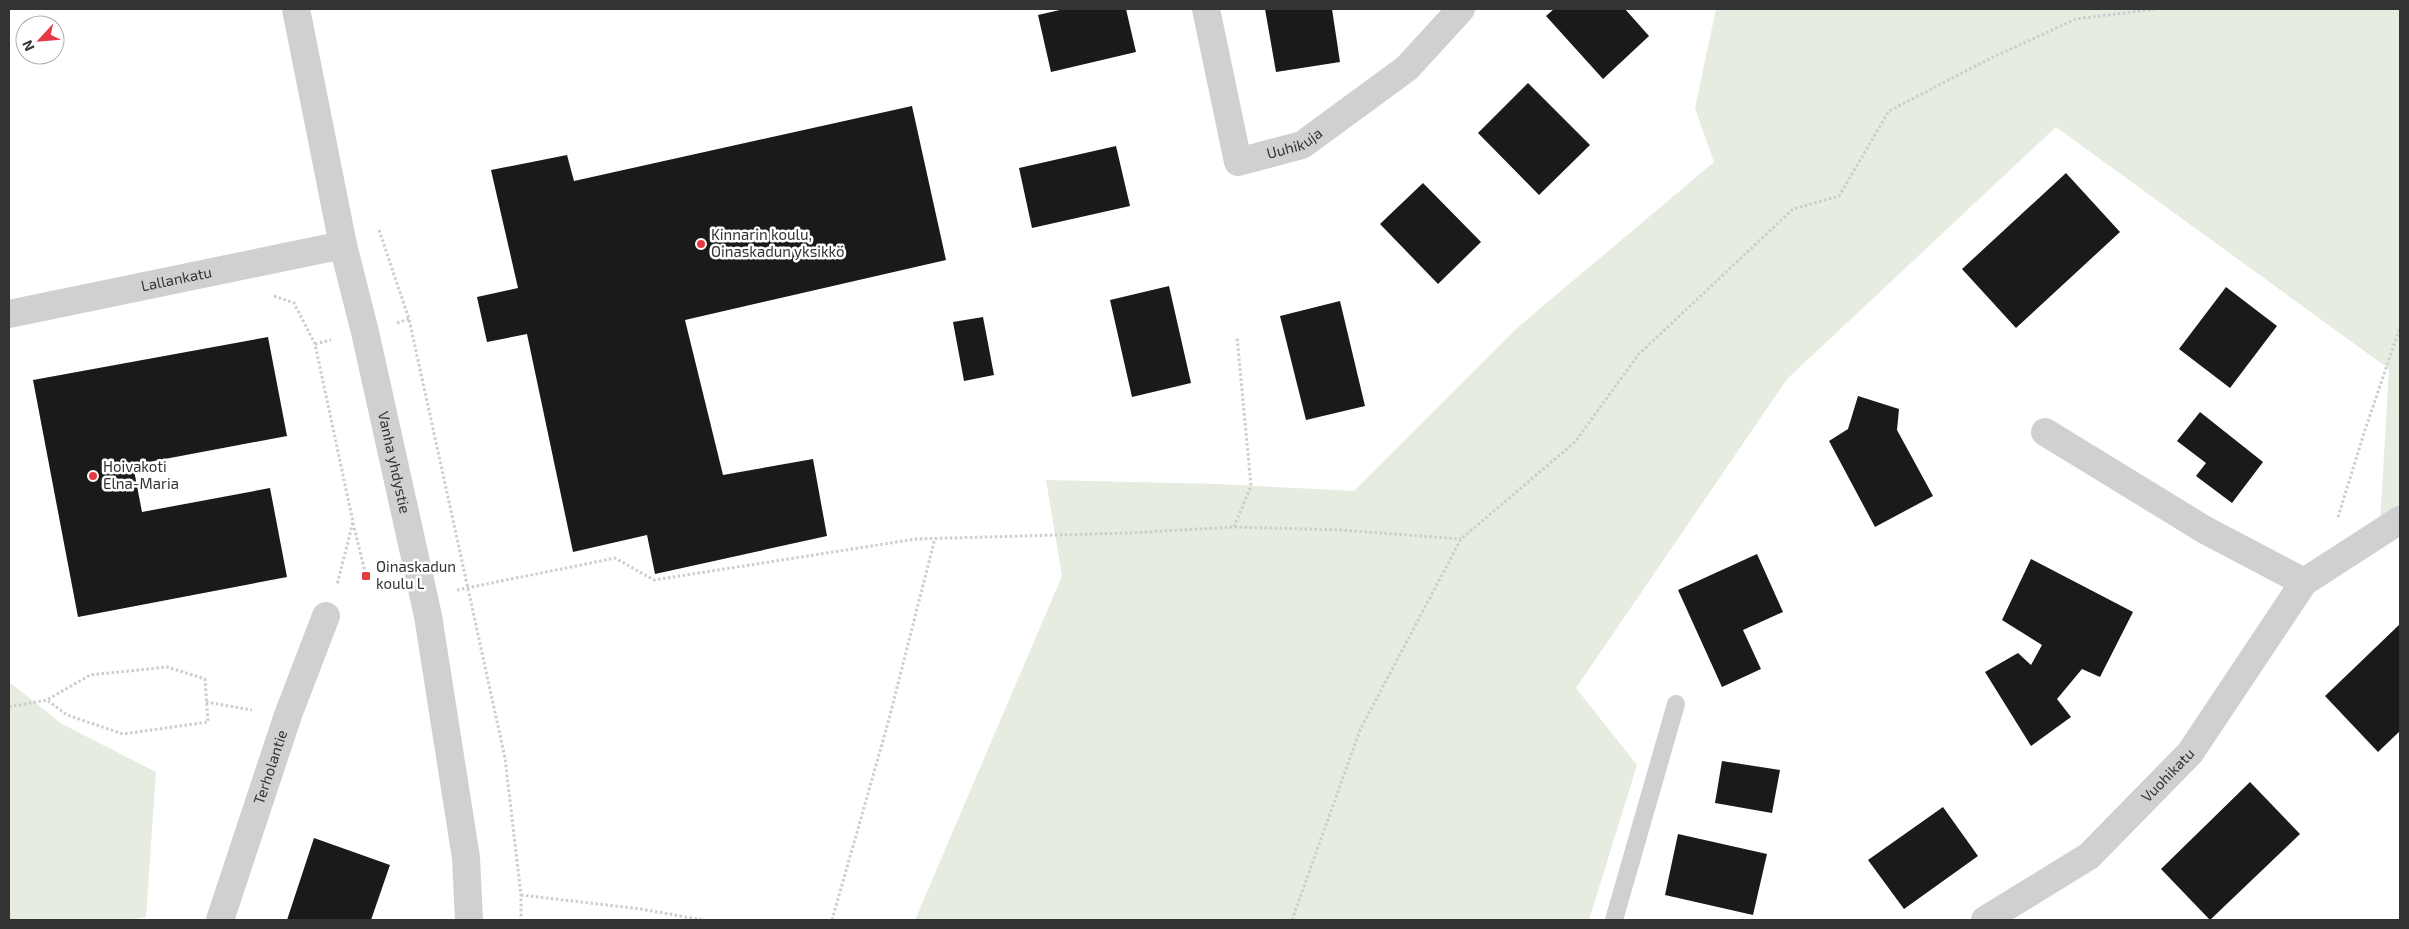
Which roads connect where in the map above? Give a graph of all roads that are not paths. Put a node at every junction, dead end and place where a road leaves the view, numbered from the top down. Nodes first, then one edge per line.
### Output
1 (296, 9) edge
2 (1206, 9) edge
3 (1461, 9) edge
4 (344, 245) junction
5 (9, 314) edge
6 (2045, 432) dead end
7 (2400, 520) edge
8 (2313, 577) junction
9 (326, 616) road end
10 (1676, 704) dead end
11 (220, 920) edge
12 (469, 920) edge
13 (1614, 920) edge
14 (1985, 920) edge

1 - 4 street, Vanha yhdystie
2 - 3 street, Uuhikuja
4 - 5 street, Lallankatu
4 - 12 street, Vanha yhdystie
6 - 8 street
7 - 8 street, Vuohikatu
8 - 14 street, Vuohikatu
9 - 11 street, Terholantie
10 - 13 lane

